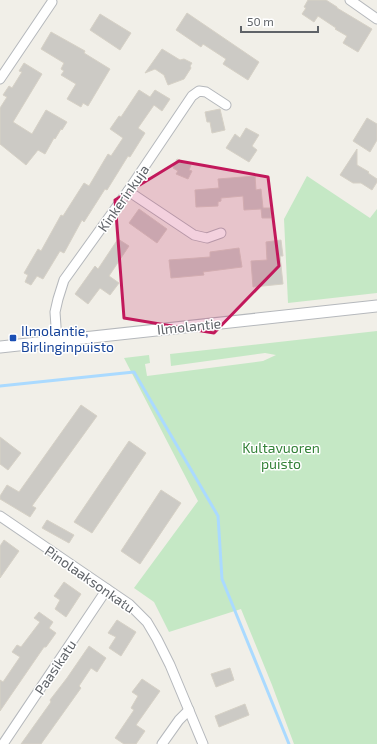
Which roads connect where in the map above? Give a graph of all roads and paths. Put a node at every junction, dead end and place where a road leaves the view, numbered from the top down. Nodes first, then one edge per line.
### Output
1 (350, 0) edge
2 (52, 2) dead end
3 (377, 19) edge
4 (0, 78) edge
5 (226, 105) dead end
6 (128, 191) junction
7 (221, 233) dead end
8 (377, 306) edge
9 (58, 341) junction
10 (0, 347) edge
11 (0, 516) edge
12 (107, 589) junction
13 (189, 710) junction
14 (2, 744) edge
15 (162, 744) edge
16 (203, 744) edge

1 - 3 street
2 - 4 street
5 - 6 street, Kinkerinkuja
6 - 7 street
6 - 9 street, Kinkerinkuja
8 - 9 street, Ilmolantie
9 - 10 street, Ilmolantie
11 - 12 street, Pinolaaksonkatu
12 - 13 street, Pinolaaksonkatu
12 - 14 street, Paasikatu
13 - 15 street
13 - 16 street, Pinolaaksonkatu

